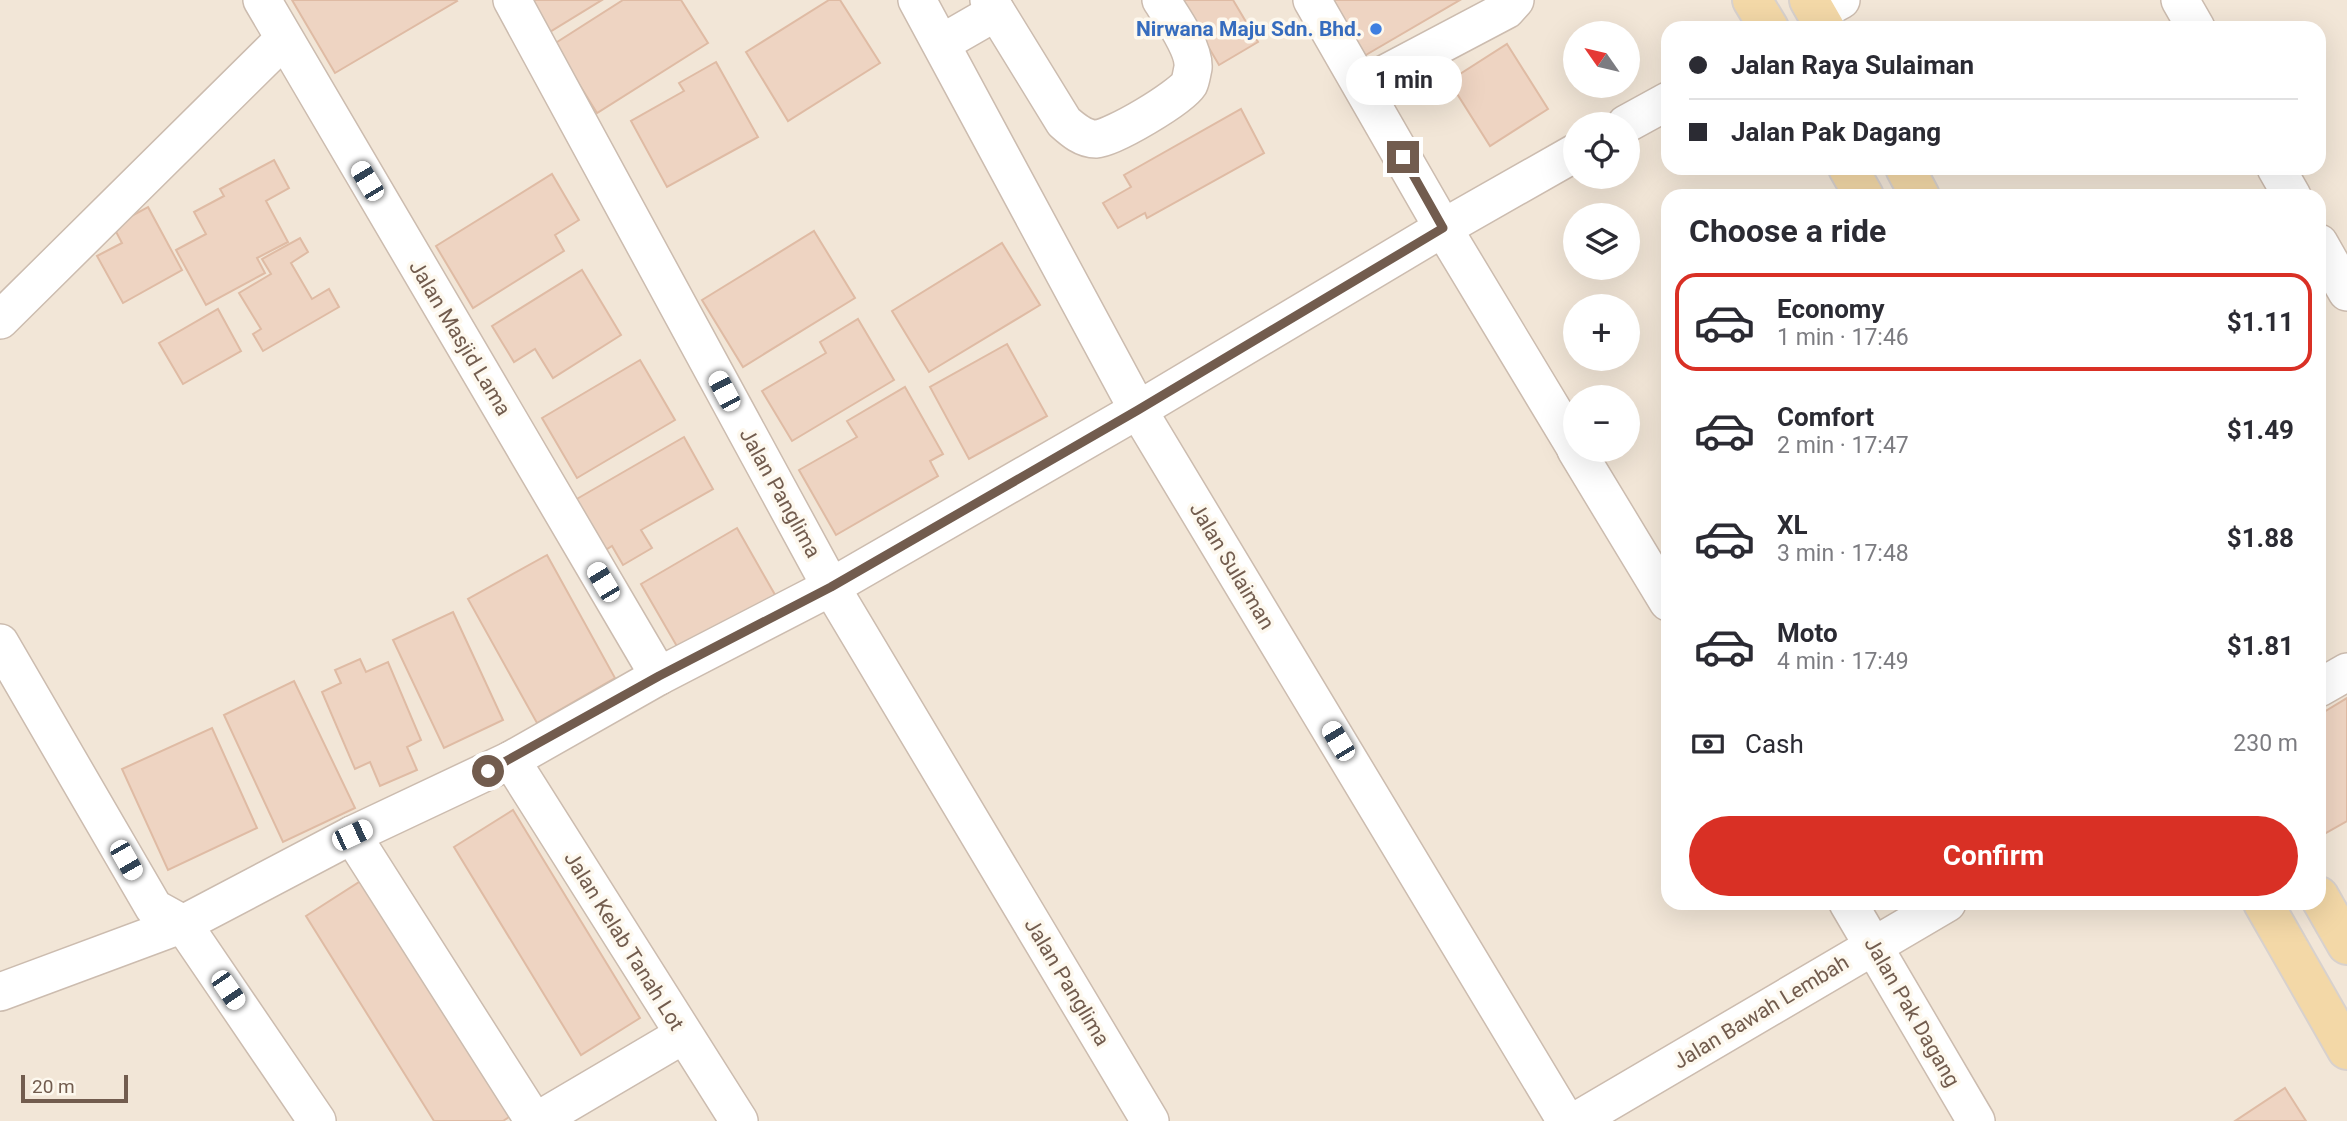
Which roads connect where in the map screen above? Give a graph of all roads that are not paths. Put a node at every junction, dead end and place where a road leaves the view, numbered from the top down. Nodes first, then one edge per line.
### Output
1 (262, 0) edge
2 (512, 0) edge
3 (917, 0) edge
4 (1161, 0) edge
5 (1312, 0) edge
6 (1515, 0) edge
7 (1752, 0) edge
8 (2180, 0) edge
9 (993, 6) edge
10 (1765, 21) edge
11 (2192, 21) edge
12 (284, 39) junction
13 (942, 43) junction
14 (1362, 86) junction
15 (1661, 105) edge
16 (1640, 116) edge
17 (1563, 160) edge
18 (1443, 228) junction
19 (2326, 255) edge
20 (2347, 292) edge
21 (0, 320) edge
22 (1138, 410) junction
23 (1563, 427) edge
24 (1584, 462) edge
25 (831, 587) junction
26 (1661, 590) edge
27 (0, 643) edge
28 (2347, 672) edge
29 (659, 676) junction
30 (2326, 684) edge
31 (511, 760) junction
32 (352, 835) junction
33 (2326, 908) edge
34 (1852, 910) edge
35 (1935, 910) edge
36 (2267, 910) edge
37 (183, 924) junction
38 (1873, 945) junction
39 (2347, 945) edge
40 (0, 992) edge
41 (683, 1035) junction
42 (2347, 1050) edge
43 (317, 1121) edge
44 (535, 1121) edge
45 (738, 1121) edge
46 (1150, 1121) edge
47 (1566, 1121) edge
48 (1576, 1121) edge
49 (1976, 1121) edge

1 - 12 street, Jalan Masjid Lama
2 - 25 street, Jalan Panglima
3 - 13 street, Jalan Sulaiman
4 - 9 street
5 - 14 street
6 - 14 street
7 - 10 main road
8 - 11 street
9 - 13 street
12 - 21 street
12 - 29 street, Jalan Masjid Lama
13 - 22 street, Jalan Sulaiman
14 - 18 street
15 - 16 street
17 - 18 street
18 - 22 street
18 - 23 street
19 - 20 street
22 - 25 street
22 - 47 street, Jalan Sulaiman
24 - 26 street
25 - 29 street
25 - 46 street, Jalan Panglima
27 - 37 street
28 - 30 street
29 - 31 street
31 - 32 street
31 - 41 street, Jalan Kelab Tanah Lot
32 - 37 street
32 - 44 street
33 - 39 main road
34 - 38 street, Jalan Pak Dagang
35 - 38 street, Jalan Bawah Lembah
36 - 42 main road
37 - 40 street
37 - 43 street
38 - 48 street, Jalan Bawah Lembah
38 - 49 street, Jalan Pak Dagang
41 - 44 street
41 - 45 street, Jalan Kelab Tanah Lot

